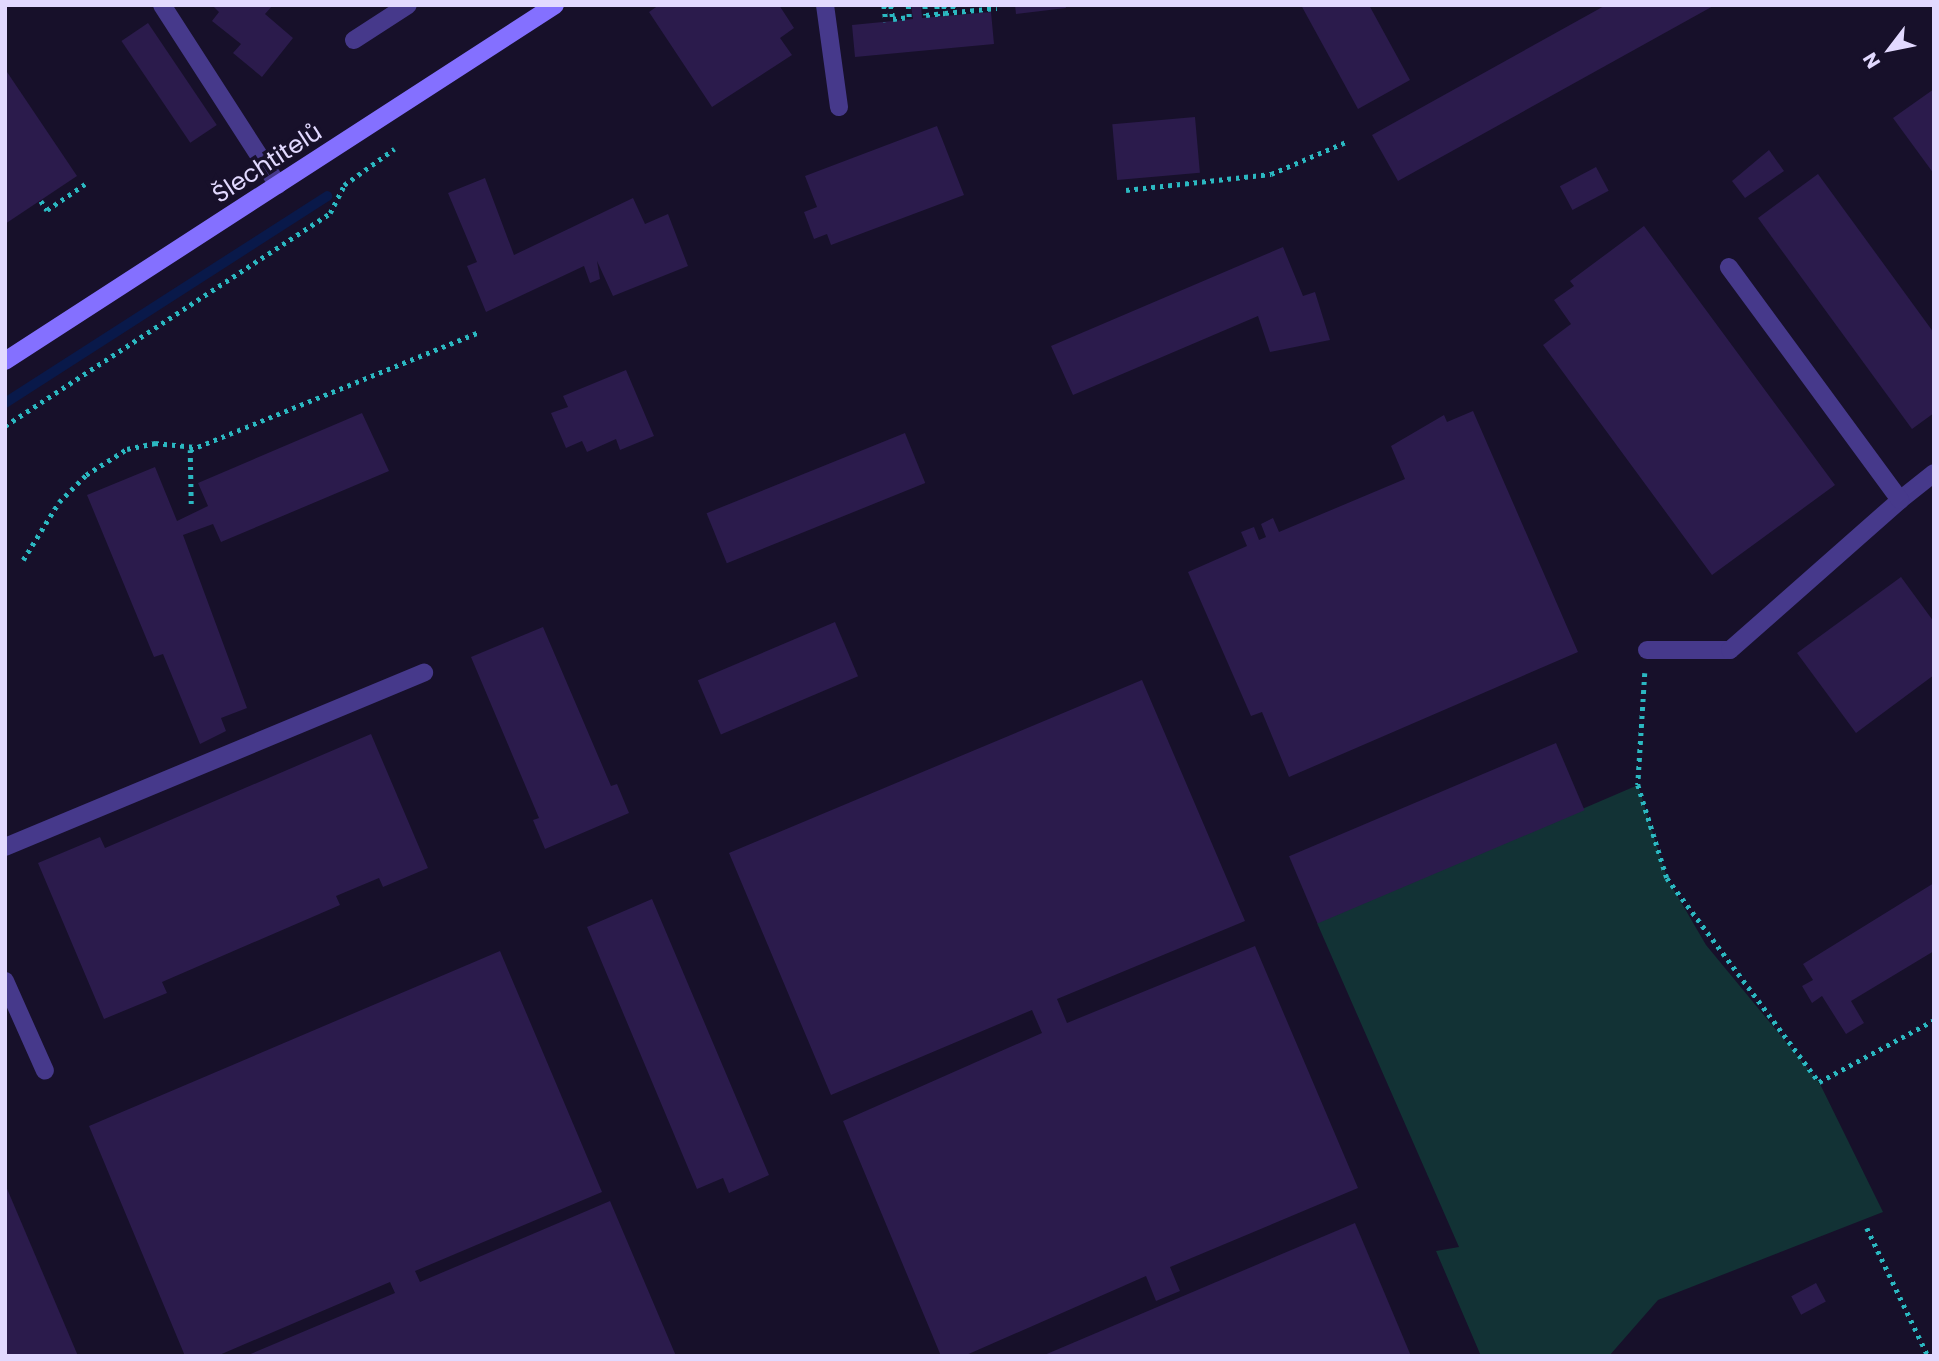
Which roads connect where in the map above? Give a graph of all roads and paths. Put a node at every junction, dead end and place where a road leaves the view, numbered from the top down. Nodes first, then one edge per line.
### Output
1 (162, 5) edge
2 (408, 5) edge
3 (555, 5) edge
4 (825, 5) edge
5 (884, 5) edge
6 (891, 5) edge
7 (908, 5) edge
8 (925, 5) edge
9 (937, 5) edge
10 (944, 5) edge
11 (953, 5) edge
12 (997, 8) dead end
13 (954, 12) junction
14 (945, 13) junction
15 (938, 17) dead end
16 (886, 22) dead end
17 (354, 40) dead end
18 (839, 107) dead end
19 (1346, 142) dead end
20 (394, 149) dead end
21 (85, 184) dead end
22 (278, 185) junction
23 (1126, 190) dead end
24 (41, 201) dead end
25 (1728, 267) dead end
26 (479, 332) dead end
27 (5, 362) edge
28 (5, 426) edge
29 (196, 448) junction
30 (1934, 472) edge
31 (1900, 500) junction
32 (191, 504) dead end
33 (23, 560) dead end
34 (1647, 649) joint
35 (424, 673) dead end
36 (5, 847) edge
37 (5, 982) edge
38 (1934, 1020) edge
39 (45, 1071) dead end
40 (1867, 1228) dead end
41 (1928, 1356) edge

1 - 22 lane
2 - 17 lane
3 - 22 street, Šlechtitelů
4 - 18 lane
5 - 16 path
6 - 7 path
8 - 14 path
9 - 15 path
10 - 14 path
11 - 13 path
12 - 13 path
13 - 14 path
19 - 23 path
20 - 28 path
21 - 24 path
22 - 27 street, Šlechtitelů
25 - 31 lane
26 - 29 path
29 - 32 path
29 - 33 path
30 - 31 lane
31 - 34 lane
34 - 38 path
35 - 36 lane
37 - 39 lane
40 - 41 path

